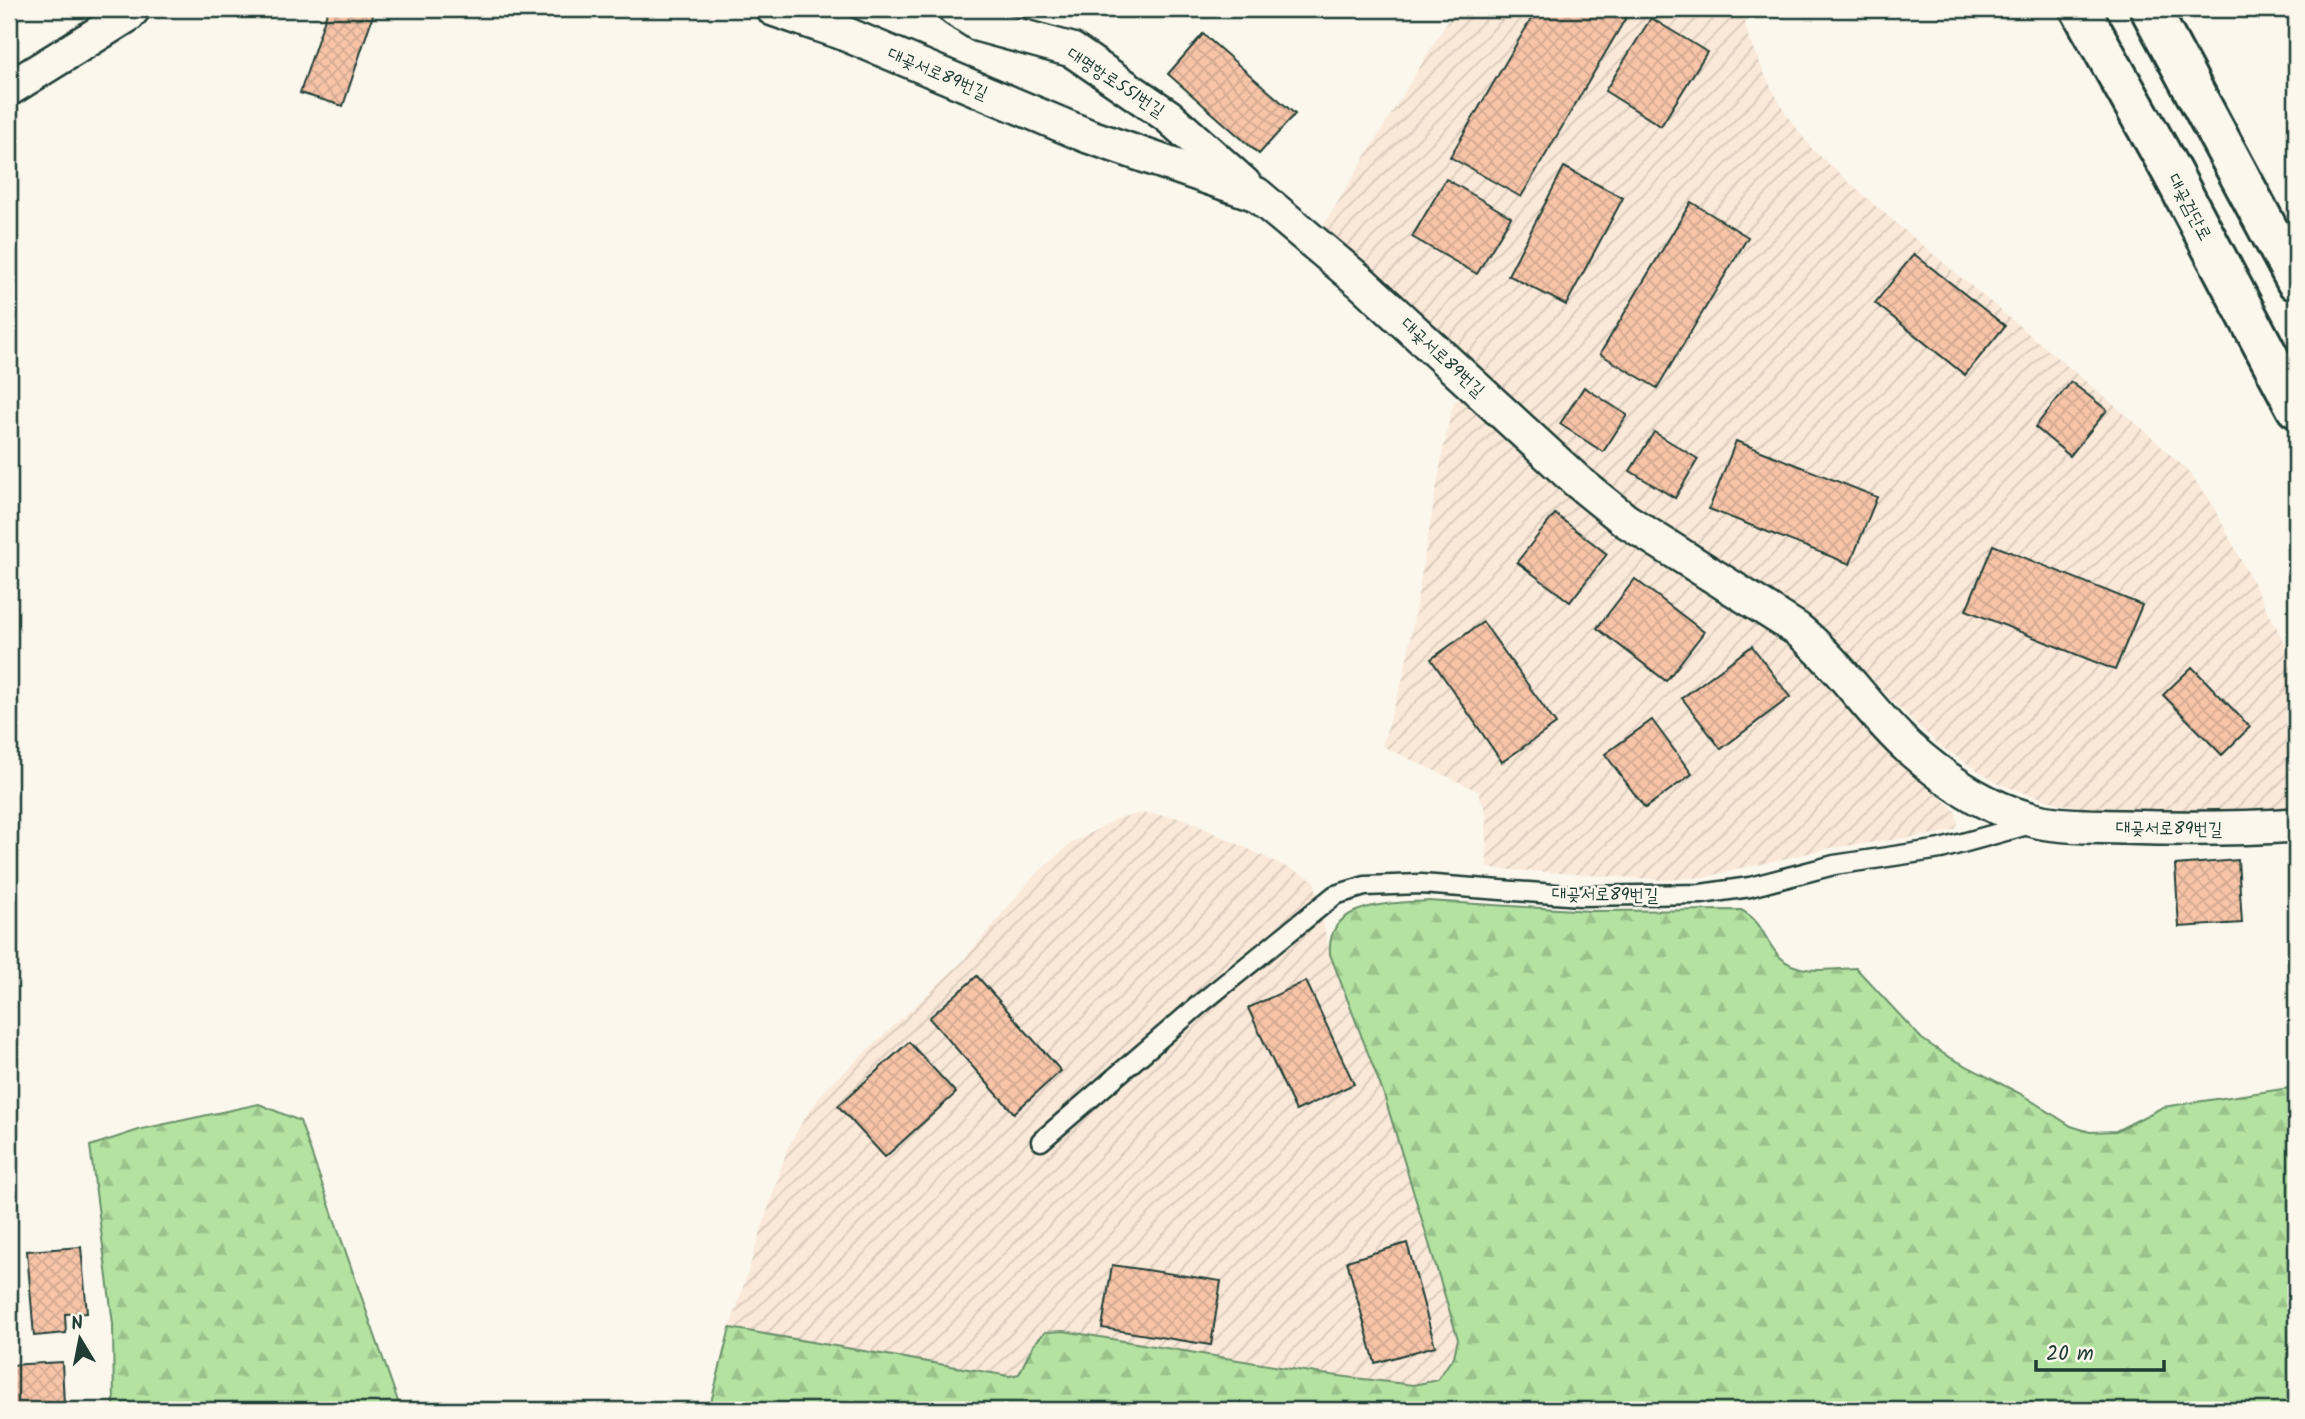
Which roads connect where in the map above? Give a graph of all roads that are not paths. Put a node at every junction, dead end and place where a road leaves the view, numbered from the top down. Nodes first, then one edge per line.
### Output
1 (133, 9) edge
2 (773, 9) edge
3 (955, 9) edge
4 (2080, 9) edge
5 (2150, 9) edge
6 (9, 89) edge
7 (1256, 194) junction
8 (2296, 281) edge
9 (2296, 408) edge
10 (2041, 822) junction
11 (2296, 825) edge
12 (1041, 1141) dead end

1 - 6 street
2 - 7 street, 대곶서로89번길
3 - 7 street, 대명항로551번길
4 - 9 main road, 대곶검단로
5 - 8 main road
7 - 10 street, 대곶서로89번길
10 - 11 street, 대곶서로89번길
10 - 12 lane, 대곶서로89번길

